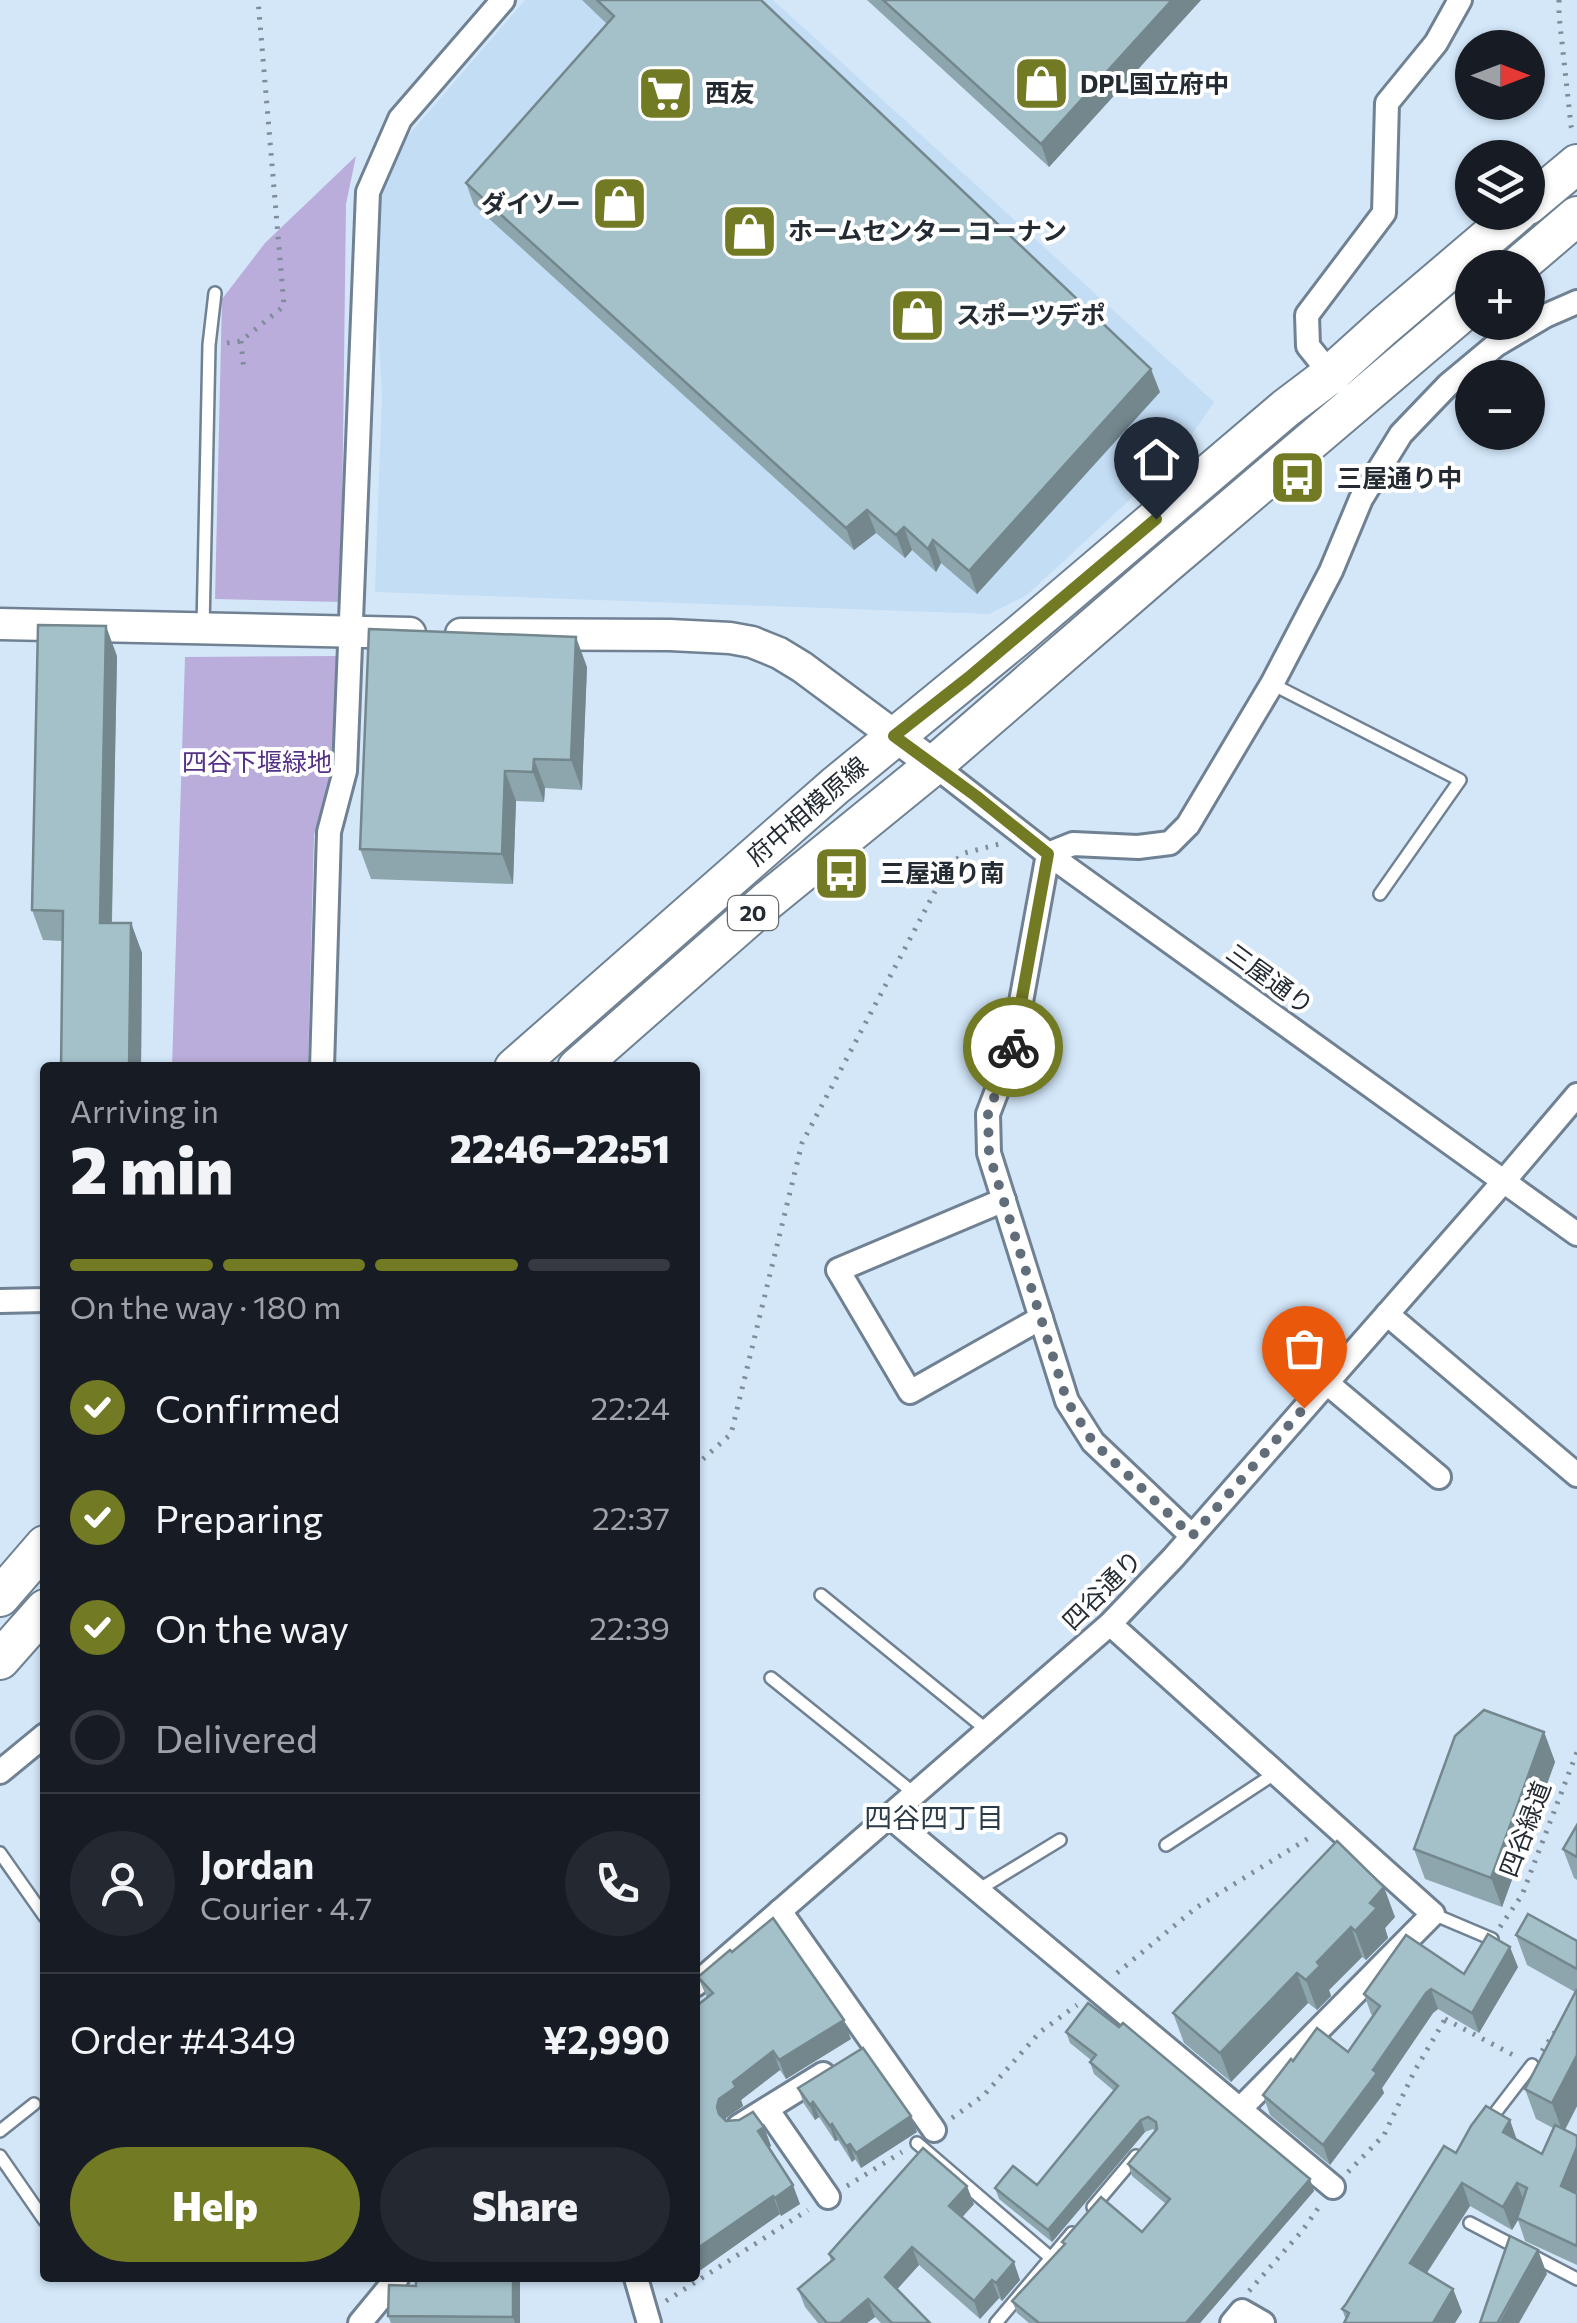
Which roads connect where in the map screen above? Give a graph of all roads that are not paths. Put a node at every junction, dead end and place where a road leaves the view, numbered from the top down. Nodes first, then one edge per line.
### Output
1 (504, 0) edge
2 (1460, 0) edge
3 (1577, 164) edge
4 (1545, 191) edge
5 (1577, 216) edge
6 (1497, 230) edge
7 (1537, 250) edge
8 (215, 293) dead end
9 (1577, 302) edge
10 (1455, 318) edge
11 (1331, 374) junction
12 (1353, 405) junction
13 (0, 624) edge
14 (203, 628) junction
15 (351, 633) junction
16 (1272, 684) junction
17 (894, 736) junction
18 (934, 764) junction
19 (1048, 854) junction
20 (1380, 894) dead end
21 (322, 1062) edge
22 (521, 1062) edge
23 (584, 1062) edge
24 (1577, 1095) edge
25 (1504, 1181) junction
26 (1004, 1200) junction
27 (1577, 1234) edge
28 (40, 1300) edge
29 (0, 1301) edge
30 (1387, 1314) junction
31 (1041, 1318) junction
32 (1327, 1383) junction
33 (1577, 1475) edge
34 (1439, 1477) dead end
35 (1192, 1536) junction
36 (40, 1551) edge
37 (822, 1596) dead end
38 (0, 1597) edge
39 (40, 1615) edge
40 (1110, 1624) junction
41 (0, 1660) edge
42 (770, 1678) dead end
43 (988, 1732) junction
44 (40, 1739) edge
45 (0, 1772) edge
46 (1274, 1774) junction
47 (915, 1794) junction
48 (888, 1816) junction
49 (1060, 1840) dead end
50 (1166, 1844) dead end
51 (0, 1852) edge
52 (978, 1890) junction
53 (40, 1910) edge
54 (780, 1911) junction
55 (1433, 1914) junction
56 (1492, 1939) edge
57 (700, 1981) edge
58 (858, 2052) junction
59 (1532, 2065) edge
60 (34, 2104) dead end
61 (768, 2109) junction
62 (1240, 2109) junction
63 (739, 2126) edge
64 (1484, 2128) edge
65 (0, 2131) edge
66 (926, 2136) joint
67 (1139, 2153) edge
68 (0, 2156) edge
69 (1334, 2187) dead end
70 (828, 2197) road end
71 (1089, 2213) edge
72 (40, 2214) edge
73 (1470, 2223) dead end
74 (1076, 2228) edge
75 (1051, 2258) junction
76 (1577, 2279) edge
77 (394, 2282) edge
78 (638, 2282) edge
79 (653, 2315) edge
80 (360, 2323) edge
81 (996, 2323) edge
82 (1232, 2323) edge
83 (1262, 2323) edge

1 - 15 street
2 - 11 street
3 - 4 main road
5 - 7 main road
6 - 11 main road, 府中相模原線 / 20
8 - 14 lane
9 - 16 street
10 - 12 main road, 府中相模原線 / 20
11 - 12 street
11 - 17 main road, 府中相模原線 / 20
12 - 18 main road, 府中相模原線 / 20
13 - 14 street
14 - 15 street
15 - 17 street
15 - 21 street
16 - 19 street
16 - 20 lane
17 - 18 street
17 - 22 main road, 府中相模原線 / 20
18 - 19 street, 三屋通り
18 - 23 main road, 府中相模原線 / 20
19 - 25 street, 三屋通り
19 - 26 street
24 - 25 street, 四谷通り
25 - 27 street, 三屋通り
25 - 30 street, 四谷通り
26 - 31 street
26 - 31 street
28 - 29 street
30 - 32 street, 四谷通り
30 - 33 street
31 - 35 street
32 - 34 street
32 - 35 street, 四谷通り
35 - 40 street, 四谷通り
36 - 38 main road
37 - 43 lane
39 - 41 main road
40 - 43 street, 四谷通り
40 - 46 street
42 - 47 lane
43 - 47 street, 四谷通り
44 - 45 street
46 - 50 lane
46 - 55 street
47 - 48 street, 四谷通り
48 - 52 street
48 - 54 street, 四谷通り
49 - 52 lane
51 - 53 lane
52 - 62 street
54 - 57 street, 四谷通り
54 - 58 street
55 - 56 lane
55 - 62 street
58 - 61 street
58 - 66 street
59 - 64 lane
60 - 65 lane
61 - 63 street
61 - 70 street
62 - 69 street
66 - 75 lane
67 - 71 lane
68 - 72 lane
73 - 76 lane
74 - 75 lane
75 - 81 lane
77 - 80 street
78 - 79 street
82 - 83 street

